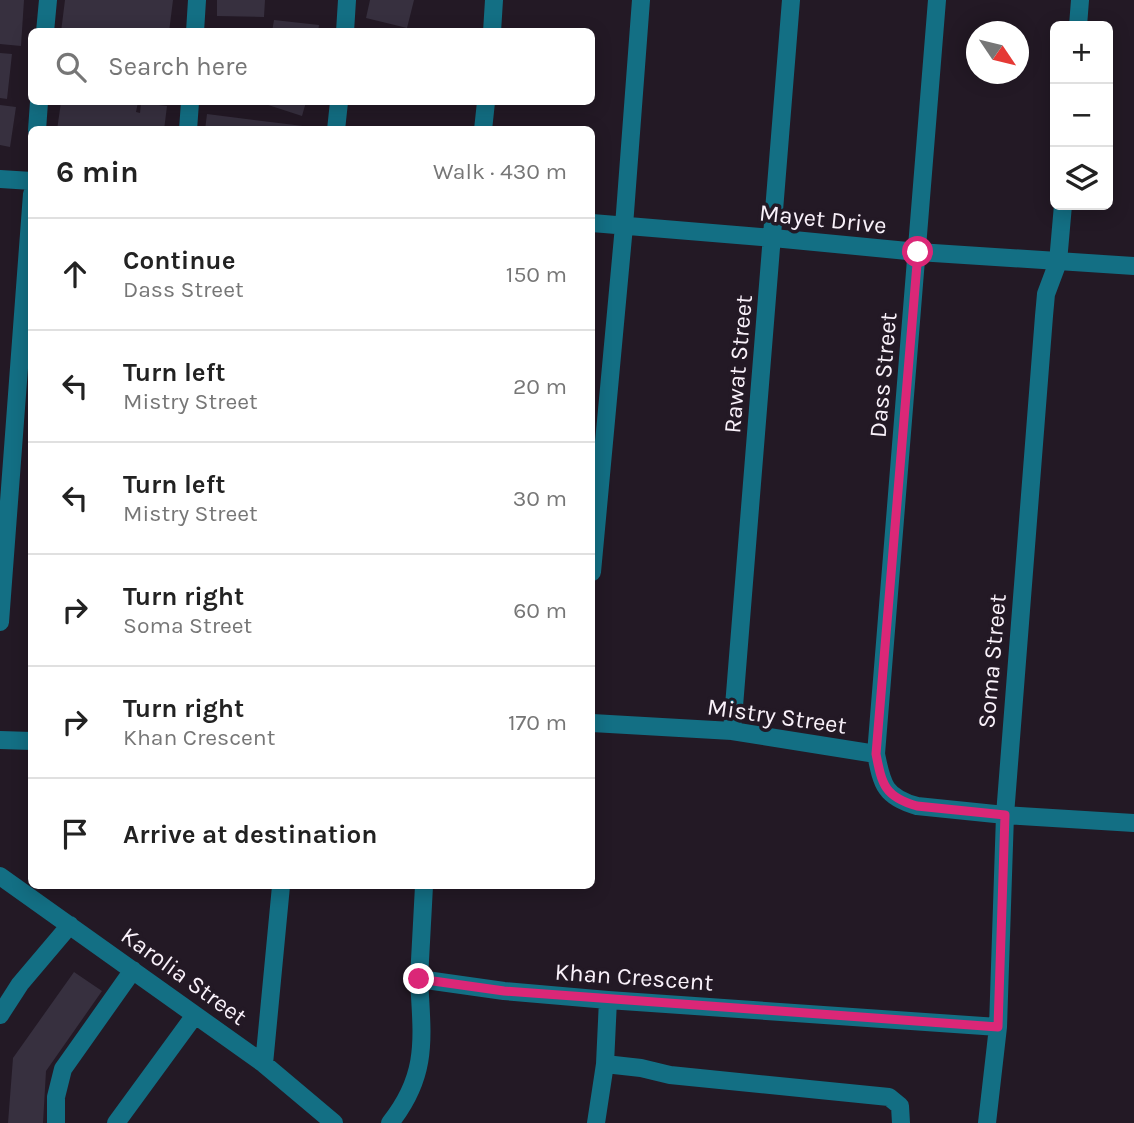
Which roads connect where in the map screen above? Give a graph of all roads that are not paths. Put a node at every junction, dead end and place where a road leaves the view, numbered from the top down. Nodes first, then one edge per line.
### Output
1 (48, 0) edge
2 (197, 0) edge
3 (347, 0) edge
4 (494, 0) edge
5 (641, 0) edge
6 (791, 0) edge
7 (937, 0) edge
8 (1080, 0) edge
9 (1078, 21) edge
10 (45, 28) edge
11 (195, 28) edge
12 (345, 28) edge
13 (492, 28) edge
14 (39, 105) edge
15 (190, 105) edge
16 (339, 105) edge
17 (486, 105) edge
18 (37, 126) edge
19 (188, 126) edge
20 (337, 126) edge
21 (483, 126) edge
22 (0, 179) edge
23 (28, 181) edge
24 (1063, 210) edge
25 (595, 223) edge
26 (624, 226) junction
27 (773, 238) junction
28 (28, 248) edge
29 (918, 252) junction
30 (1058, 262) junction
31 (1134, 266) edge
32 (595, 540) edge
33 (0, 622) edge
34 (595, 723) edge
35 (732, 731) junction
36 (0, 740) edge
37 (28, 741) edge
38 (876, 754) junction
39 (1005, 815) junction
40 (1134, 823) edge
41 (0, 876) edge
42 (281, 889) edge
43 (424, 889) edge
44 (70, 925) junction
45 (133, 970) junction
46 (419, 979) junction
47 (608, 1000) junction
48 (0, 1015) edge
49 (195, 1015) junction
50 (998, 1027) junction
51 (264, 1064) junction
52 (605, 1064) junction
53 (57, 1123) edge
54 (117, 1123) edge
55 (334, 1123) edge
56 (390, 1123) edge
57 (596, 1123) edge
58 (901, 1123) edge
59 (987, 1123) edge

1 - 10 street
2 - 11 street
3 - 12 street
4 - 13 street
5 - 26 street
6 - 27 street, Rawat Street
7 - 29 street, Dass Street
8 - 9 street
14 - 18 street
15 - 19 street
16 - 20 street
17 - 21 street
22 - 23 street
24 - 30 street, Soma Street
25 - 26 street, Mayet Drive
26 - 27 street, Mayet Drive
26 - 32 street
27 - 29 street, Mayet Drive
27 - 35 street, Rawat Street
28 - 33 street
29 - 30 street, Mayet Drive
29 - 38 street, Dass Street
30 - 31 street, Mayet Drive
30 - 39 street, Soma Street
34 - 35 street, Mistry Street
35 - 38 street, Mistry Street
36 - 37 street
38 - 39 street, Mistry Street
39 - 40 street, Mistry Street
39 - 50 street, Soma Street
41 - 44 street, Karolia Street
42 - 51 street
43 - 46 street
44 - 45 street, Karolia Street
44 - 48 street
45 - 49 street, Karolia Street
45 - 53 street
46 - 47 street, Khan Crescent
46 - 56 street
47 - 50 street, Khan Crescent
47 - 52 street
49 - 51 street, Karolia Street
49 - 54 street
50 - 59 street, Soma Street
51 - 55 street, Karolia Street
52 - 57 street
52 - 58 street

